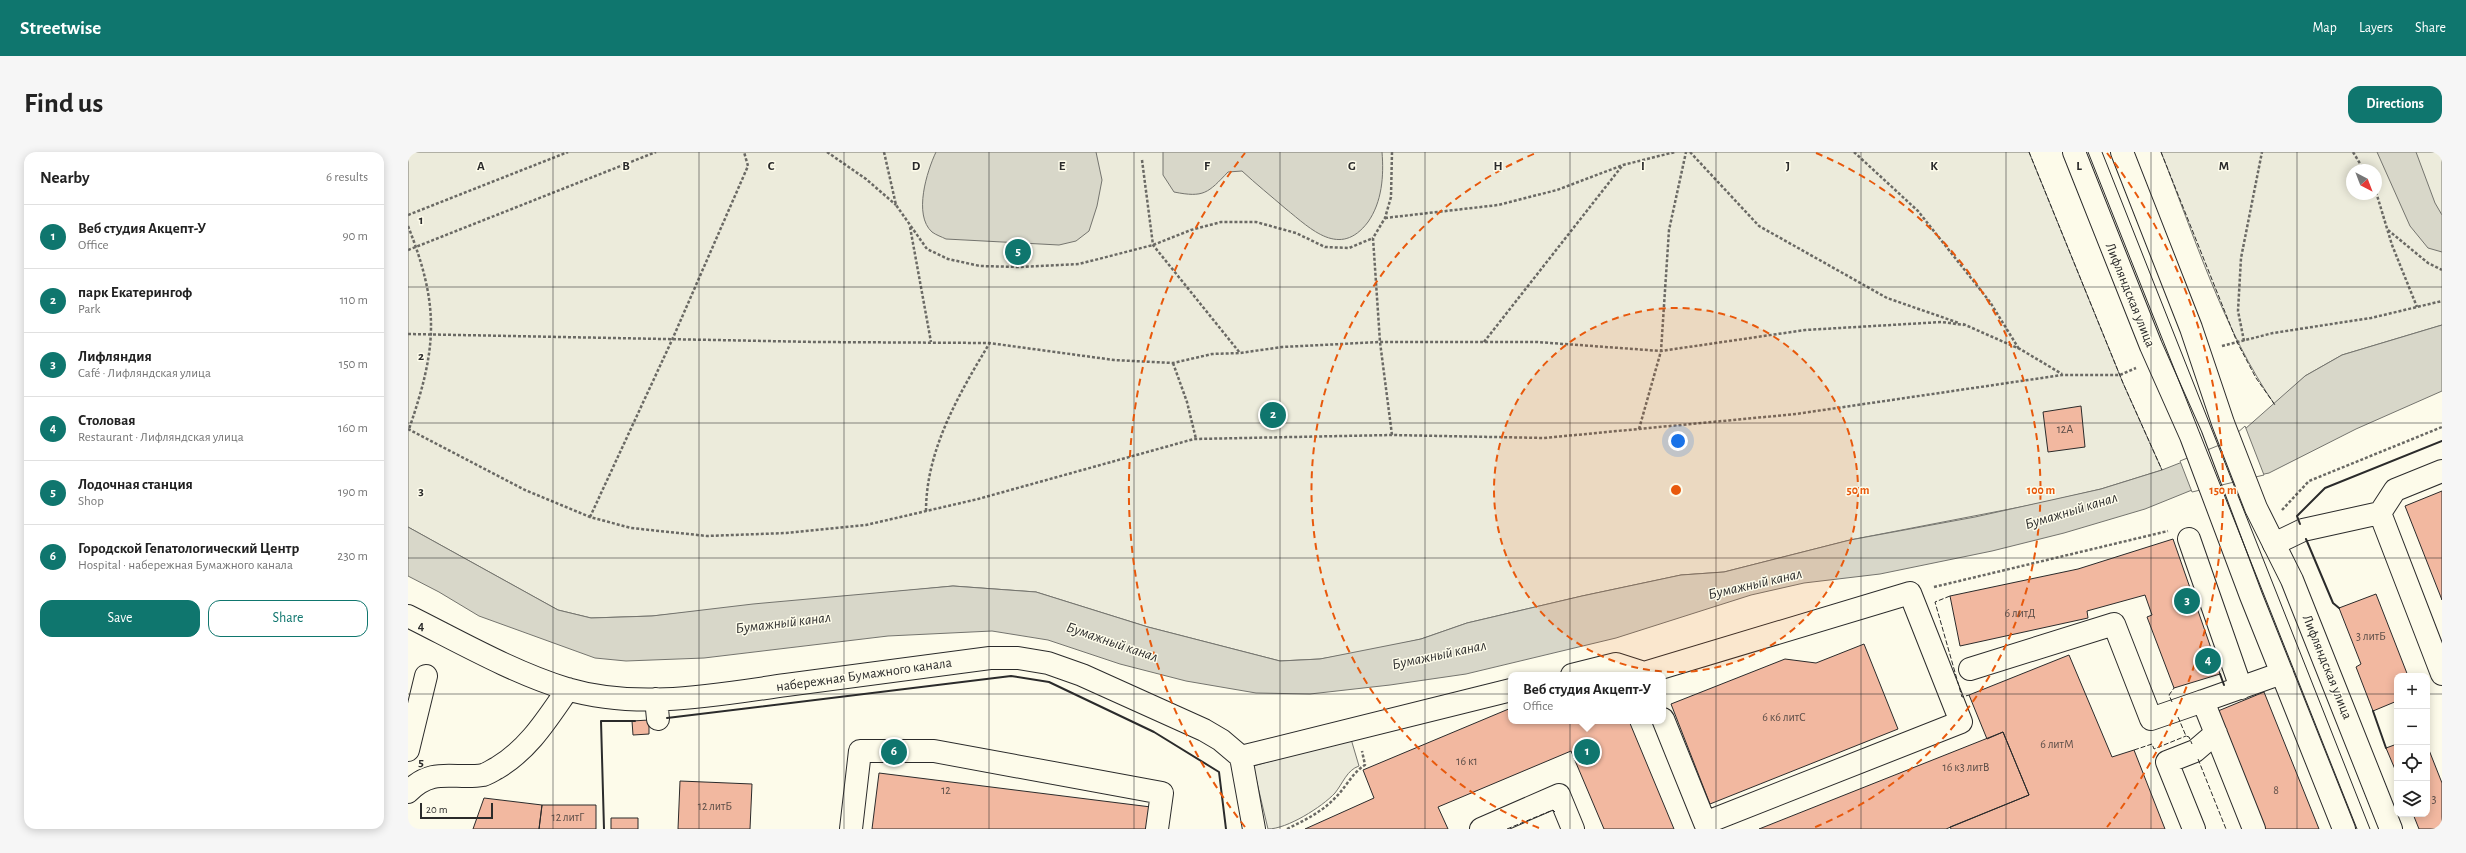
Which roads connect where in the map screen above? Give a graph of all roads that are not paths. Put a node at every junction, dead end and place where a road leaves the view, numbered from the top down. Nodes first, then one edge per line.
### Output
1 (2074, 152) edge
2 (2122, 152) edge
3 (2442, 471) edge
4 (2380, 513) junction
5 (2189, 539) dead end
6 (2274, 544) junction
7 (408, 616) edge
8 (1970, 669) dead end
9 (1584, 672) edge
10 (1639, 672) edge
11 (1652, 672) edge
12 (2282, 673) junction
13 (2442, 674) edge
14 (426, 676) dead end
15 (2241, 688) junction
16 (568, 689) junction
17 (1508, 691) edge
18 (2203, 701) junction
19 (1665, 724) edge
20 (2216, 734) junction
21 (408, 750) edge
22 (408, 754) edge
23 (1241, 757) junction
24 (410, 789) edge
25 (851, 829) edge
26 (1157, 829) edge
27 (1254, 829) edge
28 (1481, 829) edge
29 (1573, 829) edge
30 (2194, 829) edge
31 (2254, 829) edge
32 (2344, 829) edge
33 (2391, 829) edge

1 - 12 street, Лифляндская улица
2 - 6 street, Лифляндская улица
3 - 4 street
4 - 6 street
4 - 13 street
5 - 15 street
6 - 33 street, Лифляндская улица
7 - 16 street, набережная Бумажного канала
8 - 18 street
9 - 10 street
11 - 19 street
12 - 15 street
12 - 32 street
14 - 21 street
15 - 18 street
16 - 23 street, набережная Бумажного канала
16 - 24 street
17 - 23 street
18 - 20 street
20 - 30 street
20 - 31 street
22 - 24 street
23 - 27 street
25 - 26 street
28 - 29 street

